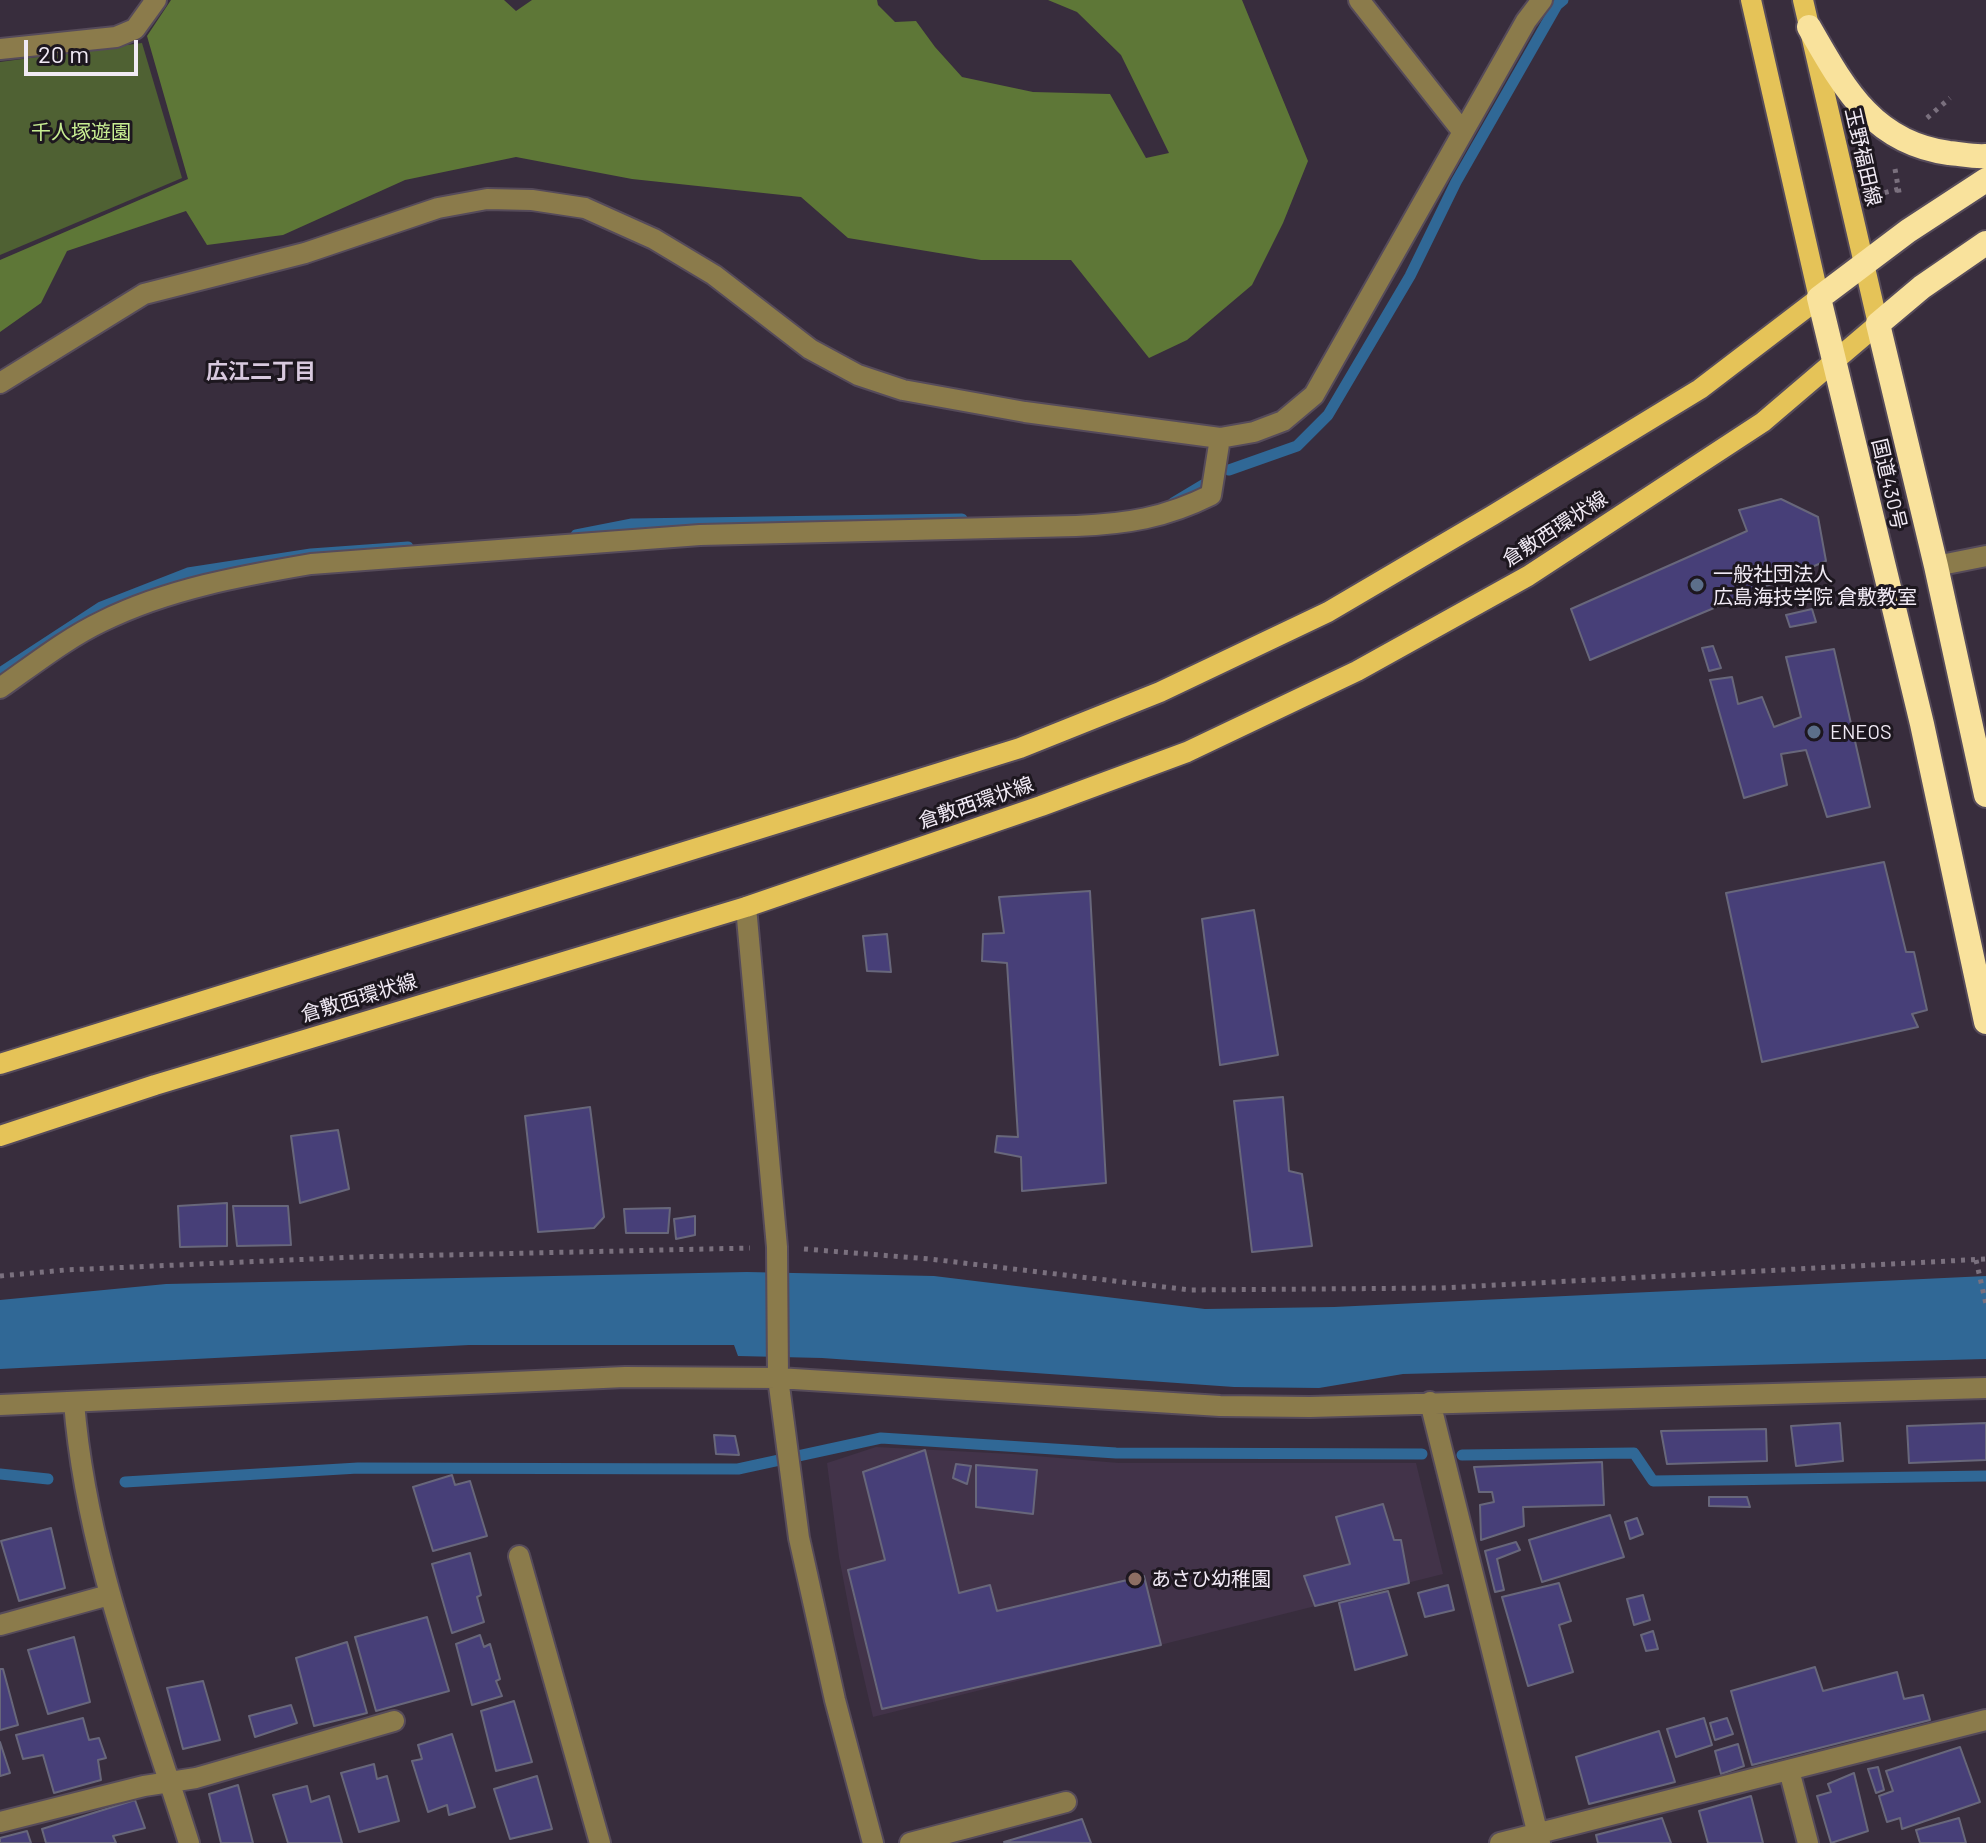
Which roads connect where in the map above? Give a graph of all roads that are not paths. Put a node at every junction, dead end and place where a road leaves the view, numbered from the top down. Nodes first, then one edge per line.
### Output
1 (156, 0) edge
2 (1359, 0) edge
3 (1542, 0) edge
4 (1751, 0) edge
5 (1803, 0) edge
6 (1809, 27) junction
7 (0, 49) edge
8 (1463, 132) junction
9 (1986, 156) edge
10 (1986, 180) edge
11 (1986, 243) edge
12 (1864, 264) junction
13 (1819, 298) junction
14 (1878, 324) junction
15 (1835, 361) junction
16 (0, 383) edge
17 (1220, 438) junction
18 (1986, 556) edge
19 (1936, 566) junction
20 (0, 688) edge
21 (1986, 795) edge
22 (746, 907) junction
23 (1986, 1022) edge
24 (0, 1064) edge
25 (0, 1136) edge
26 (778, 1370) junction
27 (1986, 1388) edge
28 (74, 1402) junction
29 (1430, 1402) junction
30 (0, 1405) edge
31 (519, 1556) dead end
32 (109, 1595) junction
33 (0, 1625) edge
34 (1986, 1720) edge
35 (394, 1721) dead end
36 (1789, 1770) junction
37 (170, 1781) junction
38 (1066, 1802) dead end
39 (0, 1822) edge
40 (1539, 1838) edge
41 (189, 1843) edge
42 (600, 1843) edge
43 (873, 1843) edge
44 (910, 1843) edge
45 (1500, 1843) edge
46 (1808, 1843) edge

1 - 7 street
2 - 8 street
3 - 8 street
4 - 13 main road
5 - 6 main road, 玉野福田線
6 - 9 highway
6 - 12 main road, 玉野福田線
8 - 17 street
10 - 12 highway
11 - 14 highway
12 - 13 highway
12 - 14 main road, 玉野福田線
13 - 15 highway, 国道430号
13 - 24 main road, 倉敷西環状線
14 - 15 main road, 倉敷西環状線
14 - 19 highway, 国道430号
15 - 22 main road, 倉敷西環状線
15 - 23 highway, 国道430号
16 - 17 street
17 - 20 street
18 - 19 street
19 - 21 highway, 国道430号
22 - 25 main road, 倉敷西環状線
22 - 26 street
26 - 28 street
26 - 29 street
26 - 43 street
27 - 29 street
28 - 30 street
28 - 32 street
29 - 40 street
31 - 42 street
32 - 33 street
32 - 37 street
34 - 36 street
35 - 37 street
36 - 40 street
36 - 46 street
37 - 39 street
37 - 41 street
38 - 44 street
40 - 45 street

